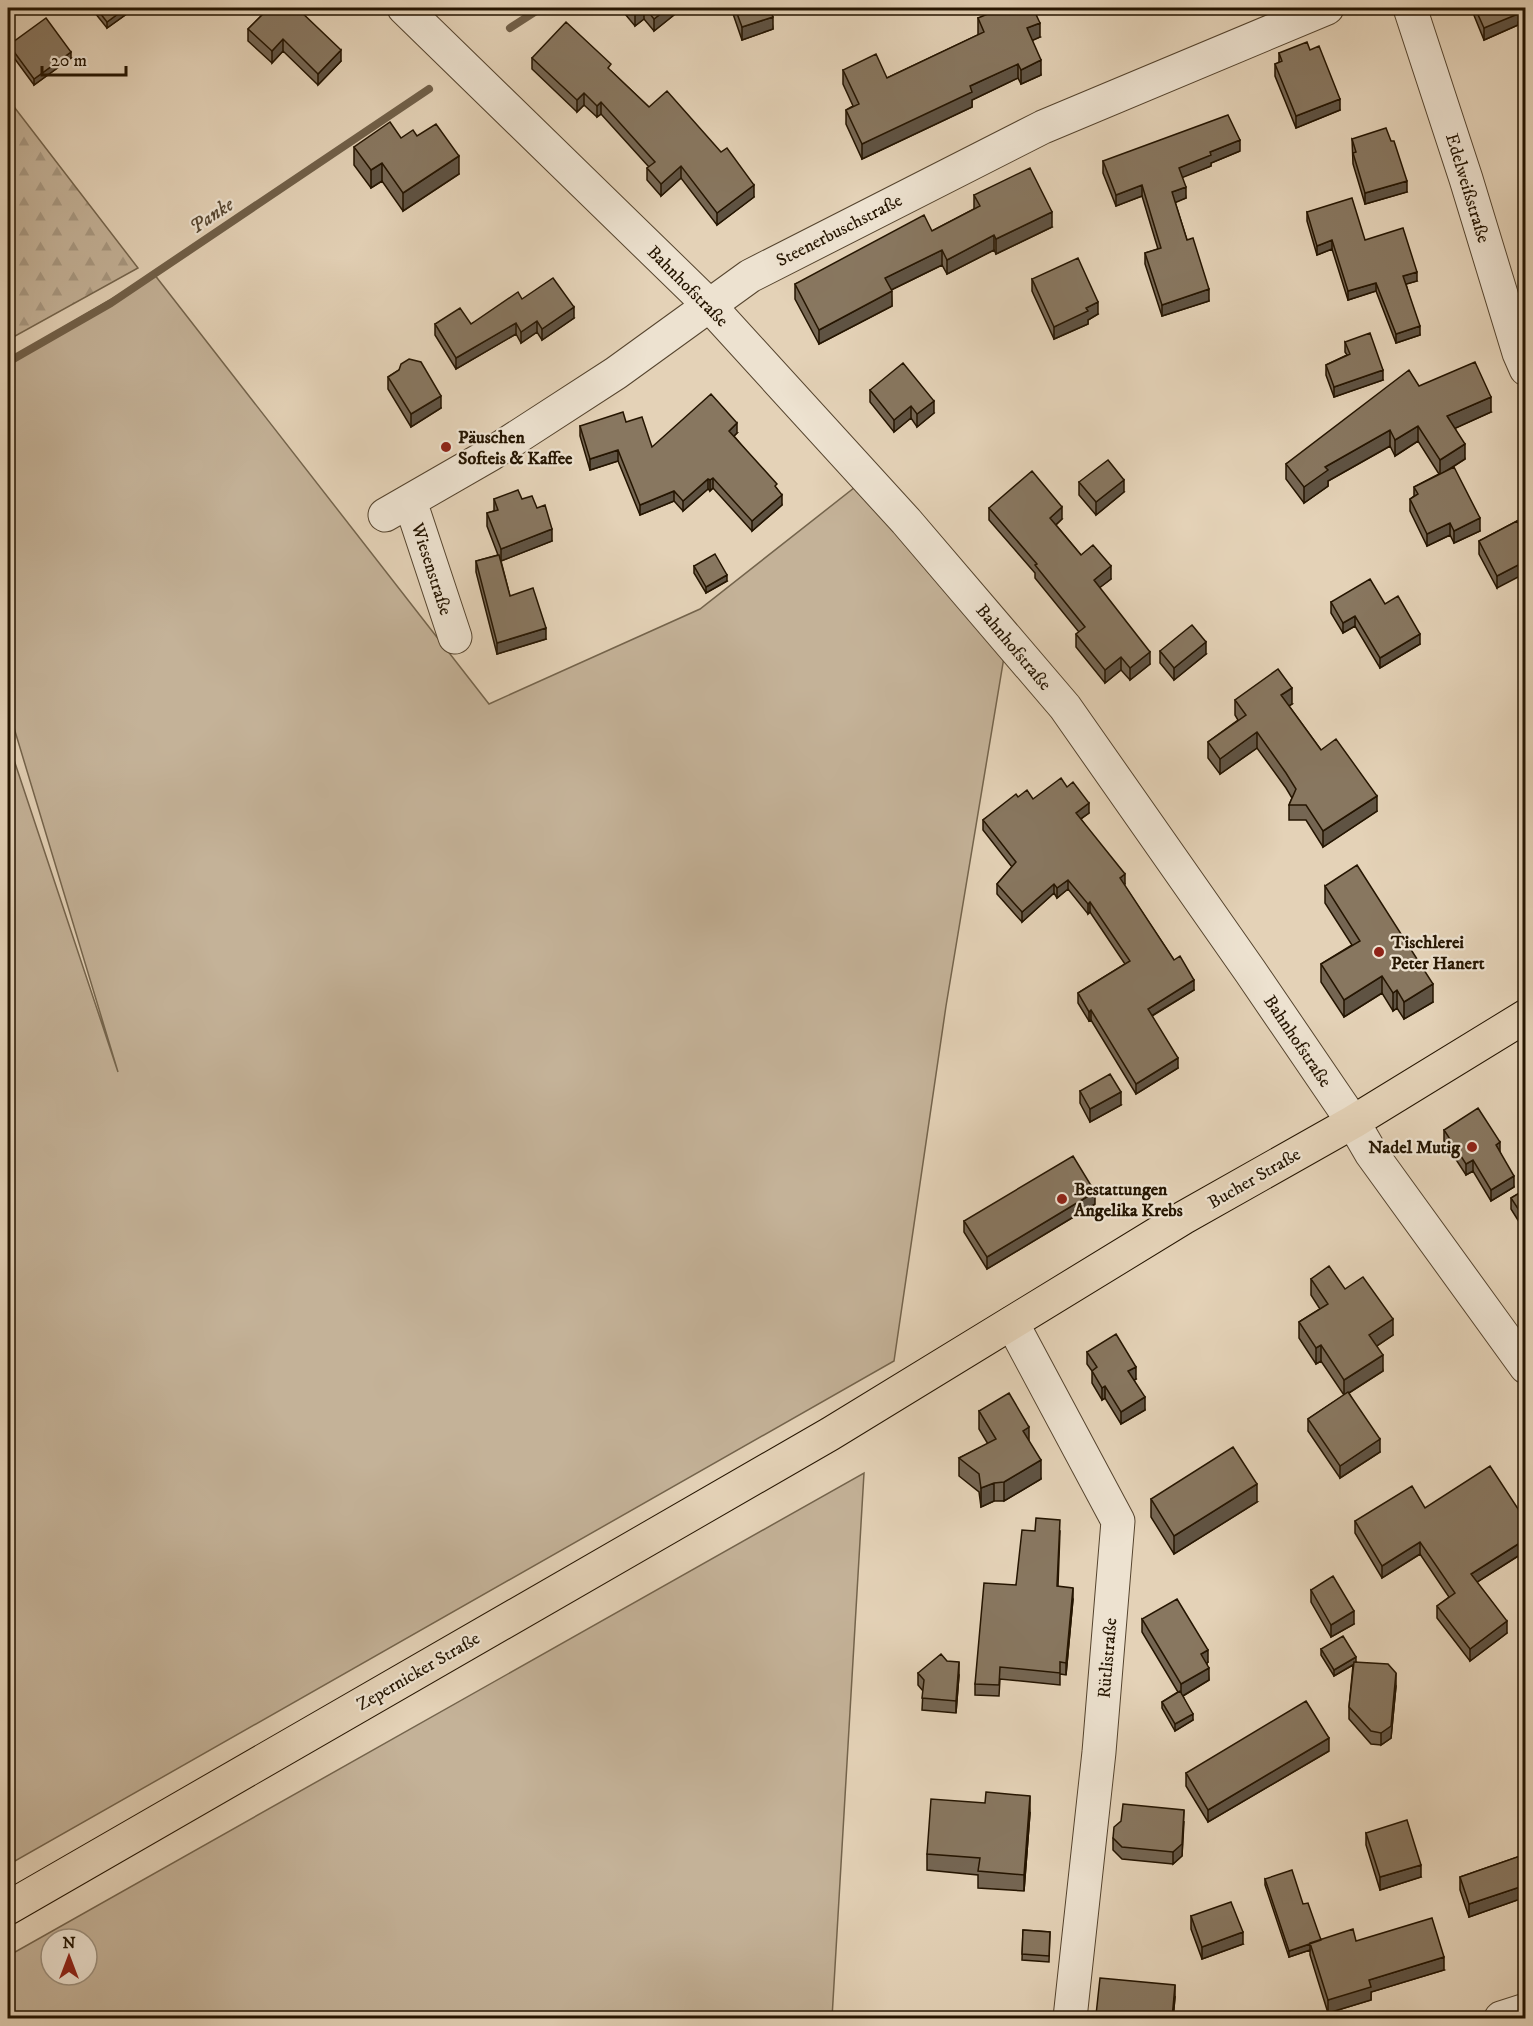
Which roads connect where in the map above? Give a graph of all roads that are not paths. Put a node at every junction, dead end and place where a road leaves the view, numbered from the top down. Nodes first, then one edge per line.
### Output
1 (404, 8) edge
2 (1327, 8) edge
3 (1410, 8) edge
4 (708, 304) junction
5 (1526, 369) edge
6 (397, 508) joint
7 (454, 638) dead end
8 (1526, 1016) edge
9 (1353, 1122) junction
10 (1012, 1323) junction
11 (1526, 1367) edge
12 (830, 1434) joint
13 (8, 1908) edge
14 (1526, 2010) edge
15 (1070, 2019) edge
16 (1501, 2019) edge

1 - 4 street, Bahnhofstraße
2 - 4 street, Steenerbuschstraße
3 - 5 street, Edelweißstraße
4 - 6 street, Steenerbuschstraße
4 - 9 street, Bahnhofstraße
6 - 7 street, Wiesenstraße
8 - 9 main road, Bucher Straße
9 - 10 main road, Bucher Straße
9 - 11 street, Bahnhofstraße
10 - 12 main road, Bucher Straße
10 - 15 street, Rütlistraße
12 - 13 main road, Zepernicker Straße
14 - 16 street

